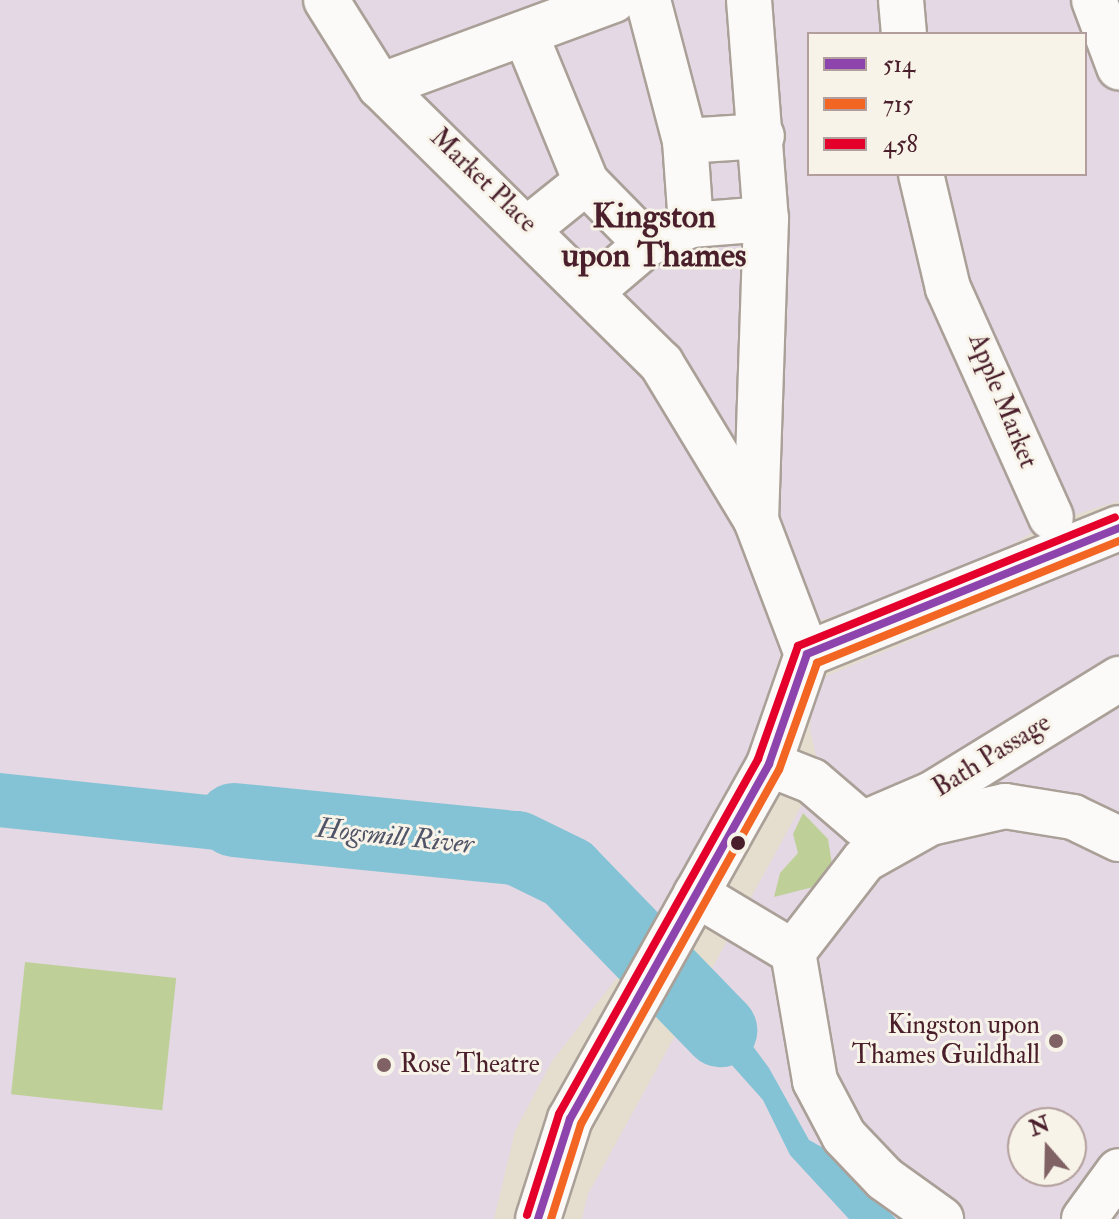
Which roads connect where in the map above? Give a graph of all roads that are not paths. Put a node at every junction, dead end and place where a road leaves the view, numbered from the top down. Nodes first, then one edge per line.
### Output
1 (326, 0) edge
2 (614, 0) edge
3 (648, 0) edge
4 (749, 0) edge
5 (901, 0) edge
6 (1094, 0) edge
7 (904, 32) edge
8 (525, 33) junction
9 (1119, 67) edge
10 (380, 86) junction
11 (762, 136) junction
12 (685, 141) junction
13 (921, 176) edge
14 (586, 182) junction
15 (766, 219) junction
16 (691, 225) junction
17 (530, 227) junction
18 (647, 244) junction
19 (593, 290) junction
20 (1051, 517) dead end
21 (756, 520) junction
22 (1119, 528) edge
23 (807, 654) junction
24 (1119, 679) edge
25 (769, 764) junction
26 (1119, 839) edge
27 (688, 908) junction
28 (793, 952) junction
29 (1119, 1171) edge
30 (538, 1219) edge
31 (941, 1219) edge
32 (1084, 1219) edge

1 - 10 street, Market Place
2 - 8 street
3 - 12 street
4 - 11 street, Market Place
5 - 7 street
6 - 9 street
8 - 10 street
8 - 14 street
10 - 17 street, Market Place
11 - 12 street
11 - 15 street, Market Place
12 - 16 street
13 - 20 street, Apple Market
14 - 17 street
14 - 18 street
15 - 16 street
15 - 21 street, Market Place
16 - 18 street
17 - 19 street, Market Place
18 - 19 street
19 - 21 street, Market Place
21 - 23 street, Market Place
22 - 23 street
23 - 25 street
24 - 25 street, Bath Passage
25 - 27 street
26 - 28 street
27 - 28 street
27 - 30 street
28 - 31 street
29 - 32 street

